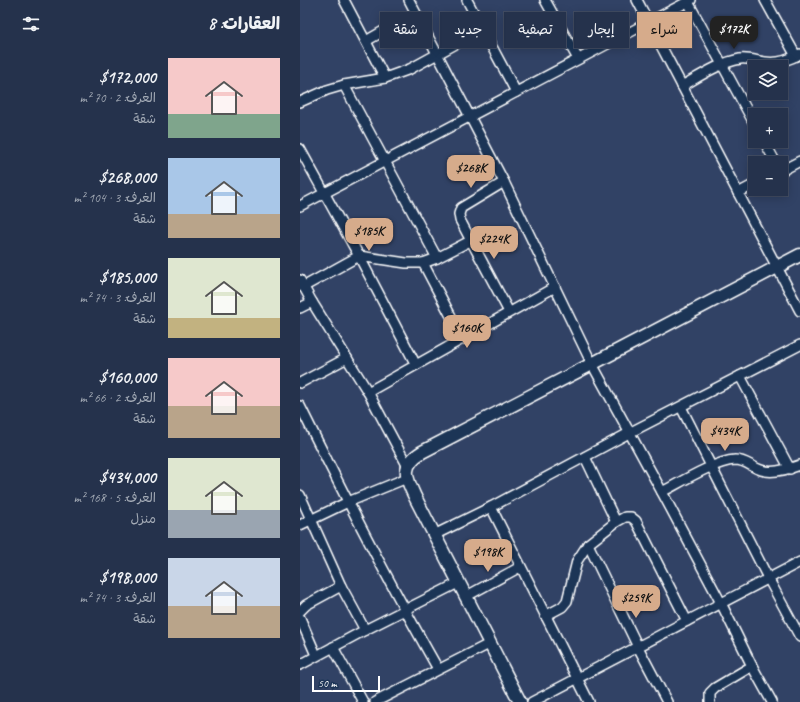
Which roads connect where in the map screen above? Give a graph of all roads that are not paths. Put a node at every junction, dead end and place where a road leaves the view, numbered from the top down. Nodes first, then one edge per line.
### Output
1 (344, 0) edge
2 (409, 0) edge
3 (467, 0) edge
4 (545, 0) edge
5 (637, 0) edge
6 (765, 0) edge
7 (689, 1) edge
8 (415, 12) edge
9 (474, 12) edge
10 (643, 12) edge
11 (668, 12) edge
12 (637, 29) edge
13 (380, 33) edge
14 (366, 41) junction
15 (432, 44) edge
16 (448, 48) edge
17 (493, 48) edge
18 (661, 48) edge
19 (437, 54) junction
20 (798, 55) edge
21 (578, 60) junction
22 (722, 65) junction
23 (385, 78) junction
24 (344, 85) junction
25 (682, 86) junction
26 (516, 92) junction
27 (300, 102) edge
28 (748, 112) edge
29 (470, 117) junction
30 (300, 149) edge
31 (800, 161) edge
32 (386, 162) junction
33 (788, 167) edge
34 (504, 182) junction
35 (748, 188) edge
36 (324, 193) junction
37 (738, 193) junction
38 (300, 206) edge
39 (472, 240) junction
40 (800, 255) edge
41 (359, 256) junction
42 (437, 258) junction
43 (424, 263) junction
44 (777, 267) junction
45 (302, 284) edge
46 (555, 287) junction
47 (312, 302) junction
48 (300, 308) edge
49 (800, 311) edge
50 (509, 312) junction
51 (463, 338) junction
52 (800, 345) edge
53 (347, 358) junction
54 (592, 364) junction
55 (416, 365) junction
56 (740, 376) junction
57 (300, 383) edge
58 (368, 392) junction
59 (300, 406) edge
60 (681, 407) junction
61 (630, 433) junction
62 (585, 457) junction
63 (800, 465) edge
64 (407, 466) junction
65 (711, 467) junction
66 (790, 469) junction
67 (407, 478) junction
68 (662, 492) junction
69 (300, 496) edge
70 (348, 502) junction
71 (491, 507) junction
72 (312, 518) junction
73 (616, 522) junction
74 (300, 525) edge
75 (434, 535) junction
76 (588, 544) junction
77 (800, 562) edge
78 (520, 567) junction
79 (768, 578) junction
80 (458, 583) junction
81 (341, 586) junction
82 (465, 597) junction
83 (721, 603) junction
84 (300, 611) edge
85 (405, 611) junction
86 (545, 616) junction
87 (300, 618) edge
88 (687, 621) junction
89 (365, 630) junction
90 (800, 637) edge
91 (489, 644) junction
92 (333, 647) junction
93 (638, 647) junction
94 (316, 655) junction
95 (300, 664) edge
96 (752, 666) junction
97 (438, 669) junction
98 (577, 678) junction
99 (364, 702) edge
100 (375, 702) edge
101 (520, 702) edge
102 (532, 702) edge
103 (589, 702) edge
104 (667, 702) edge
105 (710, 702) edge
106 (772, 702) edge

1 - 14 street
2 - 8 street
3 - 9 street
4 - 21 street
5 - 10 street
6 - 20 street
7 - 11 street
7 - 22 street
12 - 21 street
13 - 14 street
14 - 23 street
15 - 19 street
16 - 19 street
17 - 26 street
18 - 25 street
19 - 23 street
19 - 29 street
20 - 22 street
21 - 26 street
22 - 25 street
22 - 28 street
23 - 24 street
24 - 27 street
24 - 32 street
25 - 37 street
26 - 29 street
29 - 32 street
29 - 34 street
30 - 36 street
31 - 33 street
32 - 36 street
32 - 42 street
34 - 39 street
34 - 46 street
35 - 37 street
36 - 38 street
36 - 41 street
37 - 44 street
39 - 42 street
39 - 50 street
40 - 44 main road
41 - 43 street
41 - 45 street
41 - 55 street
42 - 43 street
43 - 51 street
44 - 49 street
44 - 54 main road
45 - 47 street
46 - 50 street
46 - 54 street
47 - 48 street
47 - 53 street
50 - 51 street
51 - 55 street
52 - 56 street
53 - 57 street
53 - 58 street
54 - 61 street
54 - 64 main road
55 - 58 street
56 - 60 street
56 - 66 street
58 - 64 street
59 - 70 street
60 - 61 street
60 - 65 street
61 - 62 street
61 - 68 street
62 - 71 street
62 - 73 street
63 - 66 street
64 - 67 main road
65 - 66 street
65 - 68 street
65 - 79 street
67 - 70 street
67 - 75 main road
68 - 83 street
69 - 72 street
70 - 72 street
70 - 85 street
71 - 75 street
71 - 78 street
72 - 74 street
72 - 81 street
73 - 76 street
73 - 88 street
75 - 80 main road
76 - 86 street
76 - 93 street
77 - 79 street
78 - 82 street
78 - 86 street
79 - 83 street
79 - 90 street
80 - 82 main road
80 - 85 street
81 - 84 street
81 - 89 street
82 - 91 main road
83 - 88 street
83 - 96 street
85 - 89 street
85 - 97 street
86 - 98 street
87 - 94 street
88 - 93 street
89 - 92 street
91 - 97 street
91 - 101 main road
92 - 94 street
92 - 99 street
93 - 98 street
93 - 104 street
94 - 95 street
96 - 105 street
96 - 106 street
97 - 100 street
98 - 102 street
98 - 103 street

